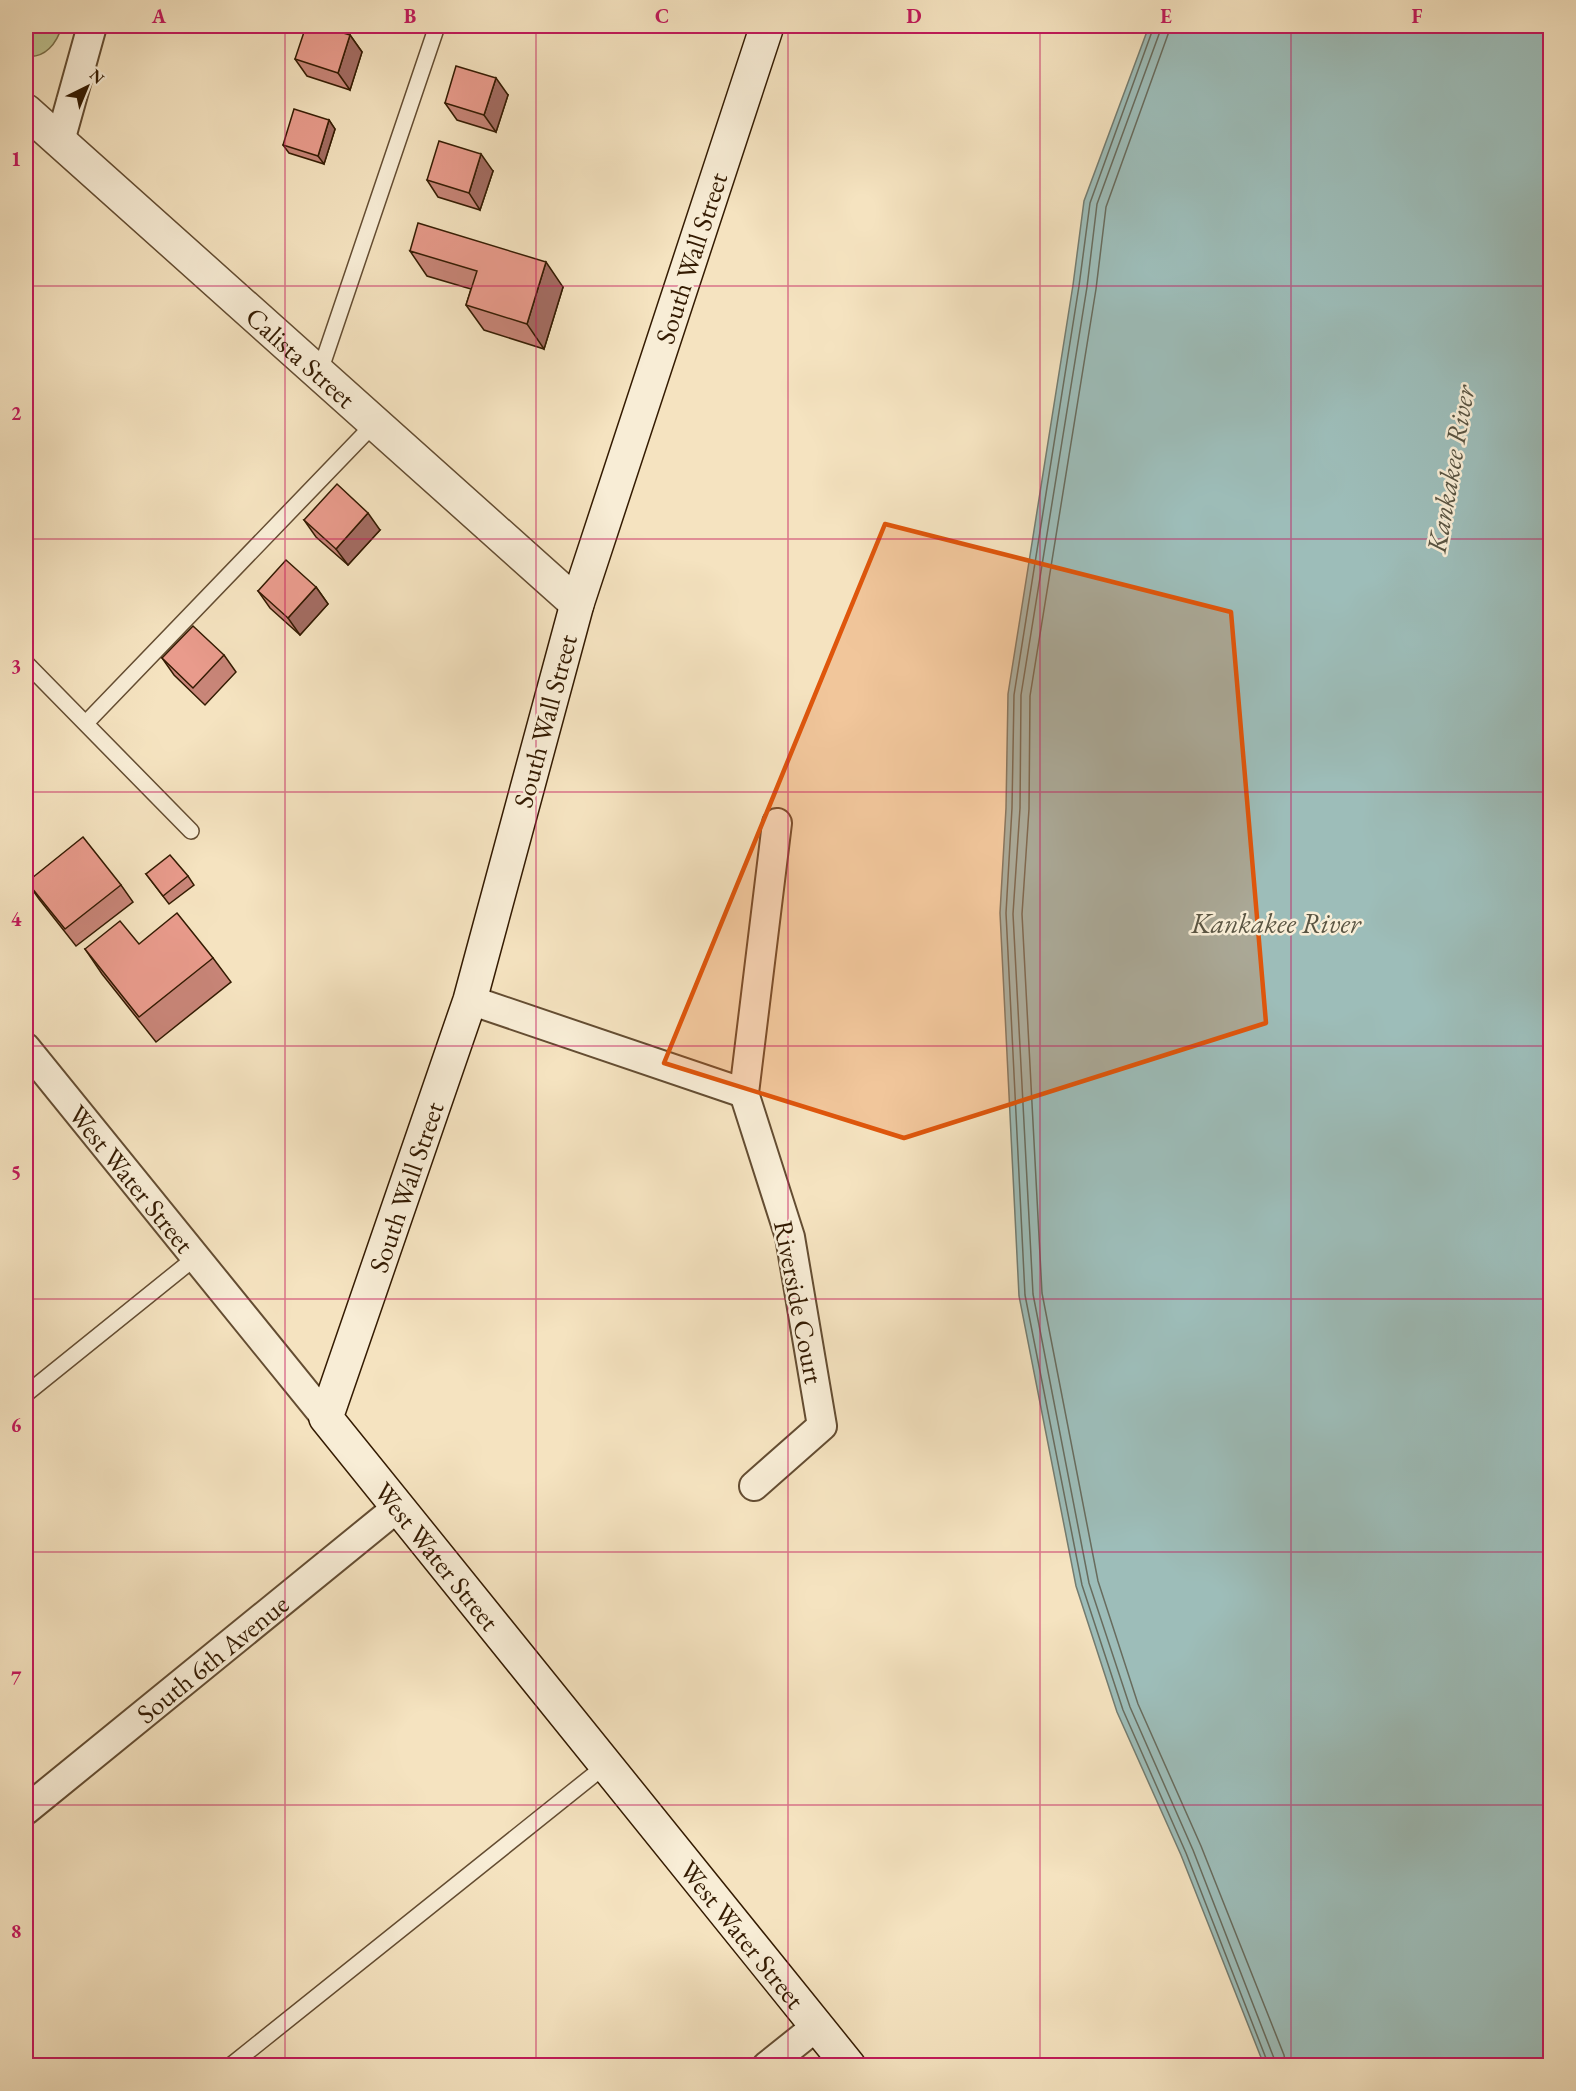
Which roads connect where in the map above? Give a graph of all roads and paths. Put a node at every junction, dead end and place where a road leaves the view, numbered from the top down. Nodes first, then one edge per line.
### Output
1 (92, 26) edge
2 (437, 26) edge
3 (767, 26) edge
4 (26, 111) edge
5 (60, 141) junction
6 (319, 374) junction
7 (375, 423) junction
8 (577, 604) junction
9 (26, 663) edge
10 (86, 723) junction
11 (777, 823) dead end
12 (191, 831) dead end
13 (470, 1000) junction
14 (26, 1048) edge
15 (744, 1093) junction
16 (196, 1257) junction
17 (26, 1394) edge
18 (326, 1418) junction
19 (754, 1486) dead end
20 (398, 1507) junction
21 (606, 1765) junction
22 (26, 1810) edge
23 (818, 2026) junction
24 (230, 2066) edge
25 (767, 2066) edge
26 (849, 2066) edge

1 - 5 street
2 - 6 lane
3 - 8 main road, South Wall Street
4 - 5 main road, Calista Street
5 - 6 main road, Calista Street
6 - 7 main road, Calista Street
7 - 8 main road, Calista Street
7 - 10 lane
8 - 13 main road, South Wall Street
9 - 10 lane
10 - 12 lane
11 - 15 street, Riverside Court
13 - 15 street
13 - 18 main road, South Wall Street
14 - 16 street, West Water Street
15 - 19 street, Riverside Court
16 - 17 lane
16 - 18 street, West Water Street
18 - 20 main road, West Water Street
20 - 21 main road, West Water Street
20 - 22 street, South 6th Avenue
21 - 23 main road, West Water Street
21 - 24 lane
23 - 25 street
23 - 26 main road, West Water Street

